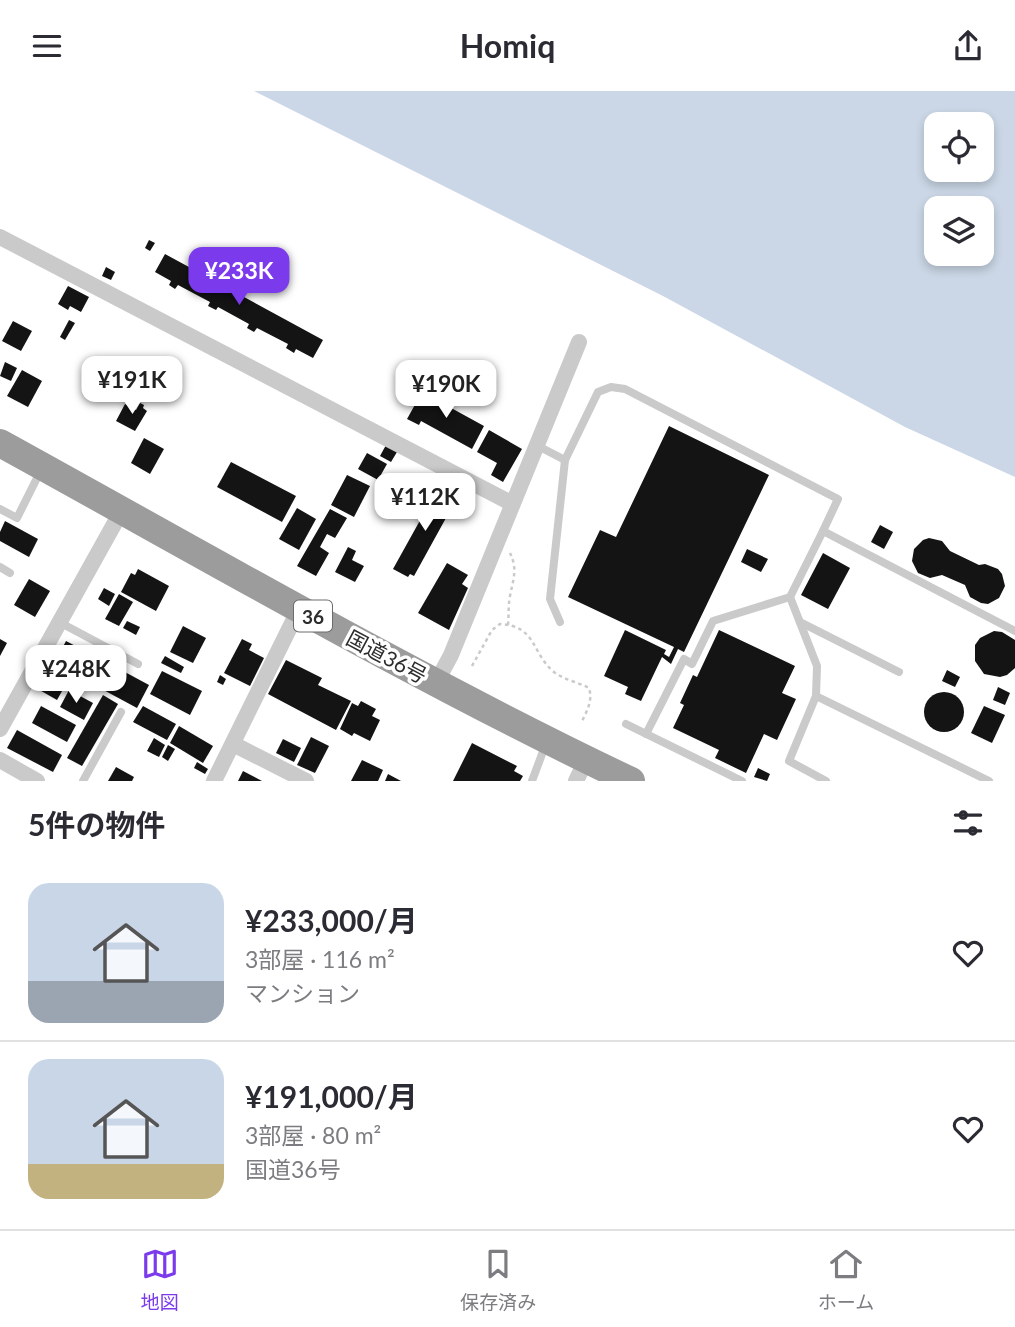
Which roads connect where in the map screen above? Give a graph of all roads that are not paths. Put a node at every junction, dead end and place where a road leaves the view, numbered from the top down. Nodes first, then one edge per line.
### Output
1 (0, 237) edge
2 (579, 342) dead end
3 (0, 443) edge
4 (536, 445) junction
5 (565, 460) junction
6 (43, 467) junction
7 (511, 503) junction
8 (0, 509) edge
9 (122, 510) junction
10 (822, 531) junction
11 (0, 568) edge
12 (10, 573) dead end
13 (790, 597) junction
14 (299, 609) junction
15 (800, 621) junction
16 (59, 622) junction
17 (561, 622) dead end
18 (1015, 631) edge
19 (138, 664) dead end
20 (898, 673) dead end
21 (436, 683) junction
22 (816, 696) junction
23 (121, 712) dead end
24 (626, 723) dead end
25 (0, 729) edge
26 (646, 734) junction
27 (547, 740) junction
28 (233, 744) junction
29 (0, 760) edge
30 (581, 770) edge
31 (28, 779) edge
32 (816, 779) edge
33 (83, 781) edge
34 (215, 781) edge
35 (306, 781) edge
36 (532, 781) edge
37 (631, 781) edge
38 (742, 781) edge
39 (827, 781) edge
40 (989, 781) edge

1 - 7 street
2 - 4 street
3 - 6 highway, 国道36号 / 36
4 - 5 lane
4 - 7 street
5 - 10 lane
5 - 17 lane
6 - 8 lane
6 - 9 highway, 国道36号 / 36
7 - 21 street
9 - 14 highway, 国道36号 / 36
9 - 16 street
10 - 13 lane
10 - 18 lane
11 - 12 lane
13 - 15 lane
13 - 26 lane
14 - 21 highway, 国道36号 / 36
14 - 28 street
15 - 20 lane
15 - 22 lane
16 - 19 lane
16 - 25 street
21 - 27 highway, 国道36号 / 36
22 - 32 lane
22 - 40 lane
23 - 33 lane
24 - 26 lane
26 - 38 lane
27 - 30 highway, 国道36号 / 36
27 - 36 lane
28 - 34 street
28 - 35 street
29 - 31 street
30 - 37 highway, 国道36号 / 36
32 - 39 lane

